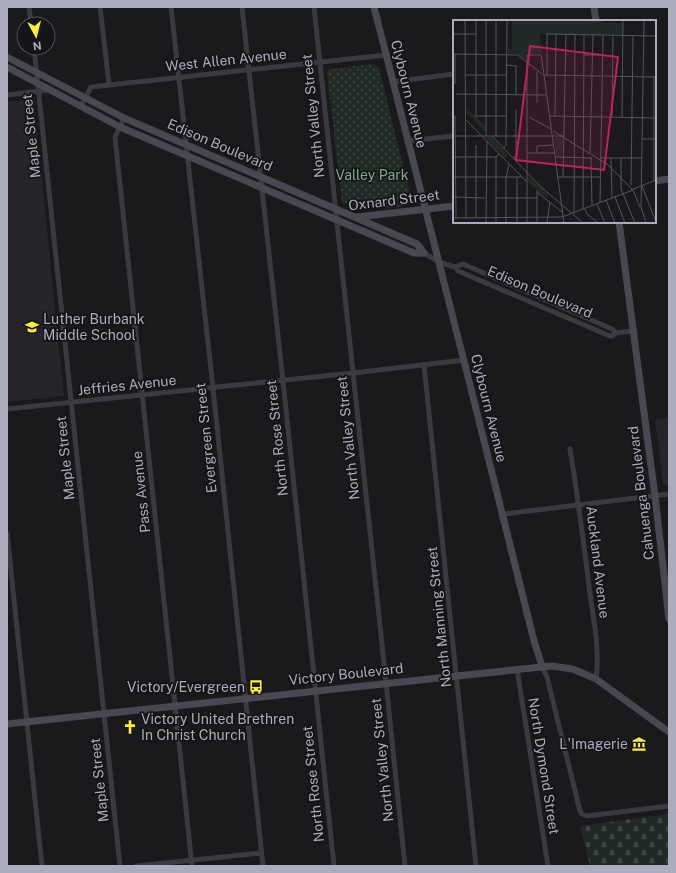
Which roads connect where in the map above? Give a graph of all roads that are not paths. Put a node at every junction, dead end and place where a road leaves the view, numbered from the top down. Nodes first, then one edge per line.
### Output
1 (100, 7) edge
2 (170, 7) edge
3 (242, 7) edge
4 (314, 7) edge
5 (374, 7) edge
6 (594, 7) edge
7 (596, 20) edge
8 (35, 56) edge
9 (386, 56) junction
10 (7, 57) edge
11 (320, 63) junction
12 (7, 68) edge
13 (249, 69) junction
14 (36, 72) junction
15 (453, 74) edge
16 (178, 78) junction
17 (392, 82) junction
18 (38, 84) junction
19 (109, 84) junction
20 (49, 90) junction
21 (39, 92) junction
22 (7, 95) edge
23 (85, 97) junction
24 (81, 106) junction
25 (124, 118) junction
26 (120, 127) junction
27 (453, 136) edge
28 (407, 141) junction
29 (185, 144) junction
30 (187, 156) junction
31 (261, 177) junction
32 (669, 179) edge
33 (656, 181) edge
34 (262, 188) junction
35 (453, 206) edge
36 (335, 209) junction
37 (425, 209) junction
38 (356, 217) junction
39 (337, 219) junction
40 (619, 223) edge
41 (424, 253) junction
42 (439, 262) junction
43 (455, 267) junction
44 (633, 331) junction
45 (616, 333) junction
46 (464, 360) junction
47 (424, 365) junction
48 (353, 373) junction
49 (283, 380) junction
50 (213, 388) junction
51 (143, 395) junction
52 (72, 402) junction
53 (7, 409) edge
54 (570, 449) dead end
55 (669, 494) edge
56 (655, 496) junction
57 (579, 505) junction
58 (503, 514) junction
59 (7, 533) edge
60 (669, 619) edge
61 (542, 666) junction
62 (517, 670) junction
63 (457, 676) junction
64 (596, 679) junction
65 (386, 684) junction
66 (315, 691) junction
67 (245, 698) junction
68 (175, 706) junction
69 (104, 713) junction
70 (27, 722) junction
71 (7, 724) edge
72 (666, 726) edge
73 (669, 732) edge
74 (669, 806) edge
75 (261, 853) junction
76 (191, 863) edge
77 (42, 866) edge
78 (120, 866) edge
79 (136, 866) edge
80 (263, 866) edge
81 (334, 866) edge
82 (405, 866) edge
83 (476, 866) edge
84 (548, 866) edge

1 - 19 street
2 - 16 street, Evergreen Street
3 - 13 street, North Rose Street
4 - 11 street, North Valley Street
5 - 9 main road, Clybourn Avenue
6 - 7 main road
8 - 14 street, Maple Street
9 - 11 street, West Allen Avenue
9 - 17 main road, Clybourn Avenue
10 - 14 main road, Edison Boulevard
11 - 13 street, West Allen Avenue
11 - 36 street, North Valley Street
12 - 18 main road, Edison Boulevard
13 - 16 street, West Allen Avenue
13 - 31 street, North Rose Street
14 - 18 street, Maple Street
14 - 23 main road, Edison Boulevard
15 - 17 street
16 - 19 street, West Allen Avenue
16 - 29 street, Evergreen Street
17 - 28 main road, Clybourn Avenue
18 - 20 main road, Edison Boulevard
18 - 21 street, Maple Street
19 - 23 street, West Allen Avenue
20 - 21 street
20 - 24 main road, Edison Boulevard
21 - 22 street
21 - 52 street, Maple Street
23 - 24 street, West Allen Avenue
23 - 25 main road, Edison Boulevard
24 - 26 main road, Edison Boulevard
25 - 26 street, Pass Avenue
25 - 29 main road, Edison Boulevard
26 - 30 main road, Edison Boulevard
26 - 51 street, Pass Avenue
27 - 28 street
28 - 37 main road, Clybourn Avenue
29 - 30 street, Evergreen Street
29 - 31 main road, Edison Boulevard
30 - 34 main road, Edison Boulevard
30 - 50 street, Evergreen Street
31 - 34 street, North Rose Street
31 - 36 main road, Edison Boulevard
32 - 33 main road
34 - 39 main road, Edison Boulevard
34 - 49 street, North Rose Street
35 - 37 main road, Oxnard Street
36 - 38 main road, Edison Boulevard
36 - 39 street, North Valley Street
37 - 38 main road, Oxnard Street
37 - 42 main road, Clybourn Avenue
38 - 39 main road, Oxnard Street
38 - 41 main road, Edison Boulevard
39 - 41 main road, Edison Boulevard
39 - 48 street, North Valley Street
40 - 44 main road, Cahuenga Boulevard
41 - 42 street, Edison Boulevard
42 - 43 street, Edison Boulevard
42 - 46 main road, Clybourn Avenue
43 - 45 street, Edison Boulevard
43 - 45 street, Edison Boulevard
44 - 45 street, Edison Boulevard
44 - 56 main road, Cahuenga Boulevard
46 - 47 street, Jeffries Avenue
46 - 58 main road, Clybourn Avenue
47 - 48 street, Jeffries Avenue
47 - 63 street, North Manning Street
48 - 49 street, Jeffries Avenue
48 - 65 street, North Valley Street
49 - 50 street, Jeffries Avenue
49 - 66 street, North Rose Street
50 - 51 street, Jeffries Avenue
50 - 67 street, Evergreen Street
51 - 52 street, Jeffries Avenue
51 - 68 street, Pass Avenue
52 - 53 street, Jeffries Avenue
52 - 69 street, Maple Street
54 - 57 street, Auckland Avenue
55 - 56 street
56 - 57 street
56 - 60 main road, Cahuenga Boulevard
57 - 58 street
57 - 64 street, Auckland Avenue
58 - 61 main road, Clybourn Avenue
59 - 70 street
61 - 62 main road, Victory Boulevard
61 - 64 main road, Victory Boulevard
61 - 74 street, Clybourn Avenue
62 - 63 main road, Victory Boulevard
62 - 84 street, North Dymond Street
63 - 65 main road, Victory Boulevard
63 - 83 street, North Manning Street
64 - 72 main road, Victory Boulevard
65 - 66 main road, Victory Boulevard
65 - 82 street, North Valley Street
66 - 67 main road, Victory Boulevard
66 - 81 street, North Rose Street
67 - 68 main road, Victory Boulevard
67 - 75 street, Evergreen Street
68 - 69 main road, Victory Boulevard
68 - 76 street, Pass Avenue
69 - 70 main road, Victory Boulevard
69 - 78 street, Maple Street
70 - 71 main road, Victory Boulevard
70 - 77 street
72 - 73 main road, Victory Boulevard
75 - 76 street
75 - 80 street, Evergreen Street
76 - 79 street

